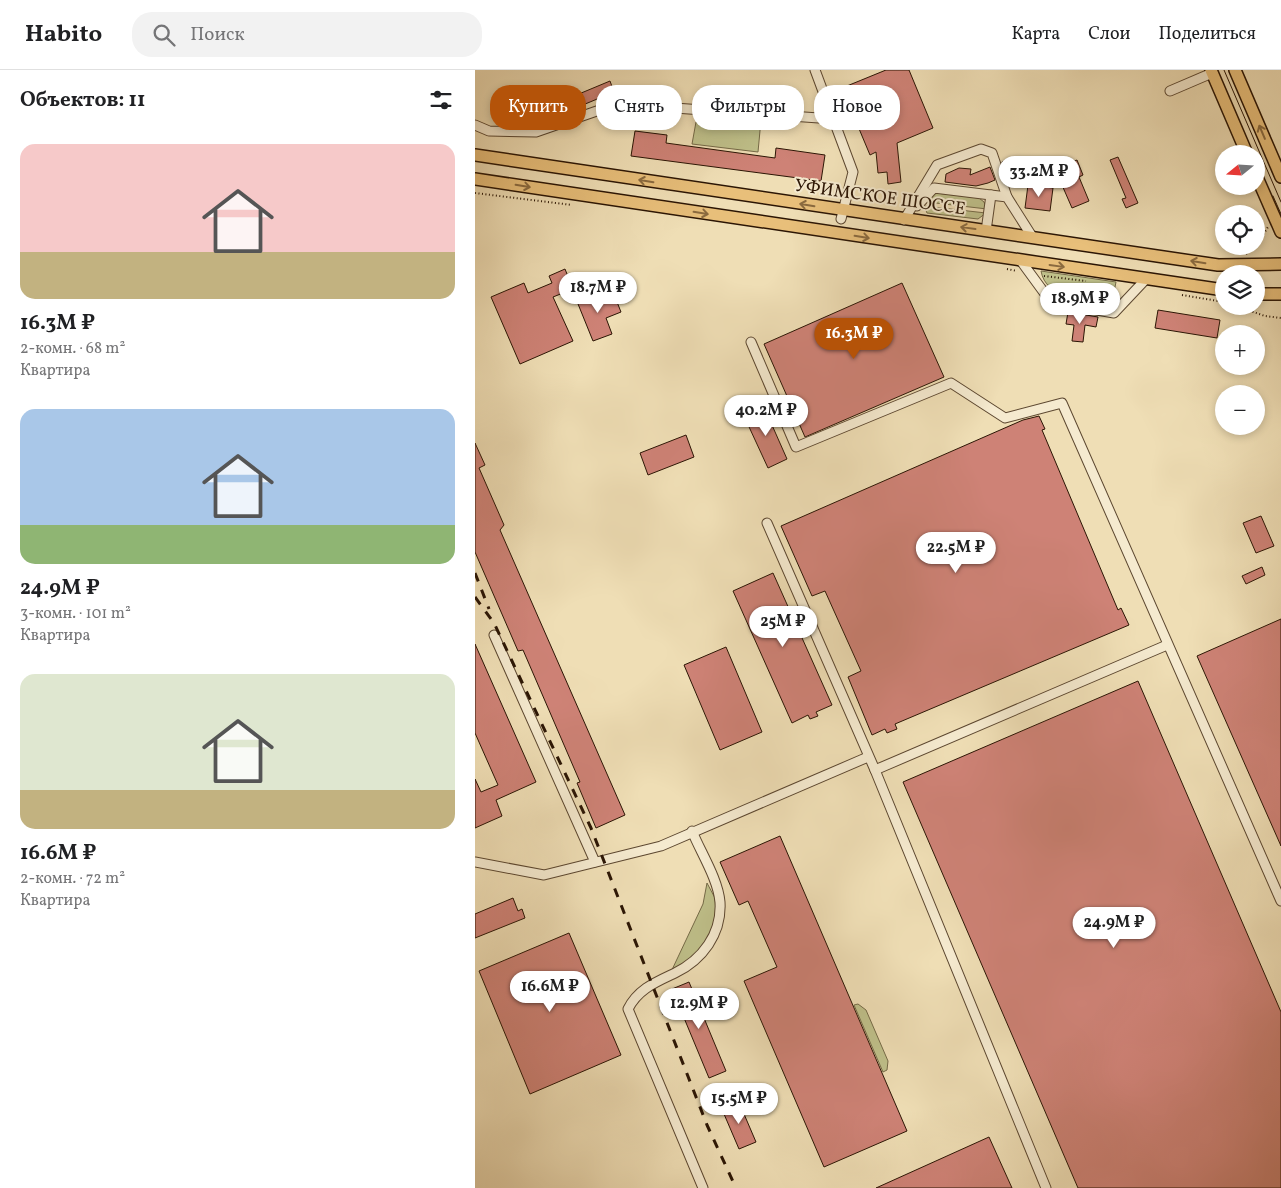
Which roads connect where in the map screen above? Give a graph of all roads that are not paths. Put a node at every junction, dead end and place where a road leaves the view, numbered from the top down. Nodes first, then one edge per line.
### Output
1 (815, 70) edge
2 (1235, 70) edge
3 (1211, 72) edge
4 (821, 85) edge
5 (1170, 91) dead end
6 (814, 118) edge
7 (475, 125) edge
8 (837, 130) edge
9 (1243, 145) edge
10 (475, 155) edge
11 (1281, 177) edge
12 (475, 179) edge
13 (991, 195) junction
14 (1265, 195) edge
15 (1007, 197) junction
16 (842, 215) junction
17 (904, 220) junction
18 (986, 231) junction
19 (1281, 232) edge
20 (1033, 238) junction
21 (1021, 261) junction
22 (1281, 264) edge
23 (1218, 265) edge
24 (1265, 269) edge
25 (1146, 279) junction
26 (1215, 289) edge
27 (1265, 294) edge
28 (1281, 294) edge
29 (751, 342) dead end
30 (767, 523) dead end
31 (494, 635) dead end
32 (1167, 645) junction
33 (868, 757) junction
34 (875, 770) junction
35 (692, 831) junction
36 (475, 862) edge
37 (595, 862) junction
38 (1281, 901) edge
39 (703, 1188) edge
40 (1046, 1188) edge

1 - 4 lane
11 -> 2 main road
3 - 5 lane
3 - 9 main road
6 - 7 lane
8 - 16 lane
16 -> 10 main road, УФИМСКОЕ ШОССЕ
12 -> 21 main road
13 - 15 lane
13 - 17 lane
13 - 18 lane
14 - 19 main road
15 - 17 lane
15 - 20 lane
16 - 17 main road, УФИМСКОЕ ШОССЕ
18 -> 17 main road, УФИМСКОЕ ШОССЕ
18 - 20 main road, УФИМСКОЕ ШОССЕ
23 -> 20 main road, УФИМСКОЕ ШОССЕ
21 -> 25 main road
21 - 25 lane
22 - 24 main road, УФИМСКОЕ ШОССЕ
25 - 26 main road
27 - 28 main road
29 - 32 lane
30 - 33 lane
31 - 37 lane
32 - 34 lane
32 - 38 lane
33 - 34 lane
33 - 35 lane
34 - 40 lane
35 - 37 lane
35 - 39 lane
36 - 37 lane

